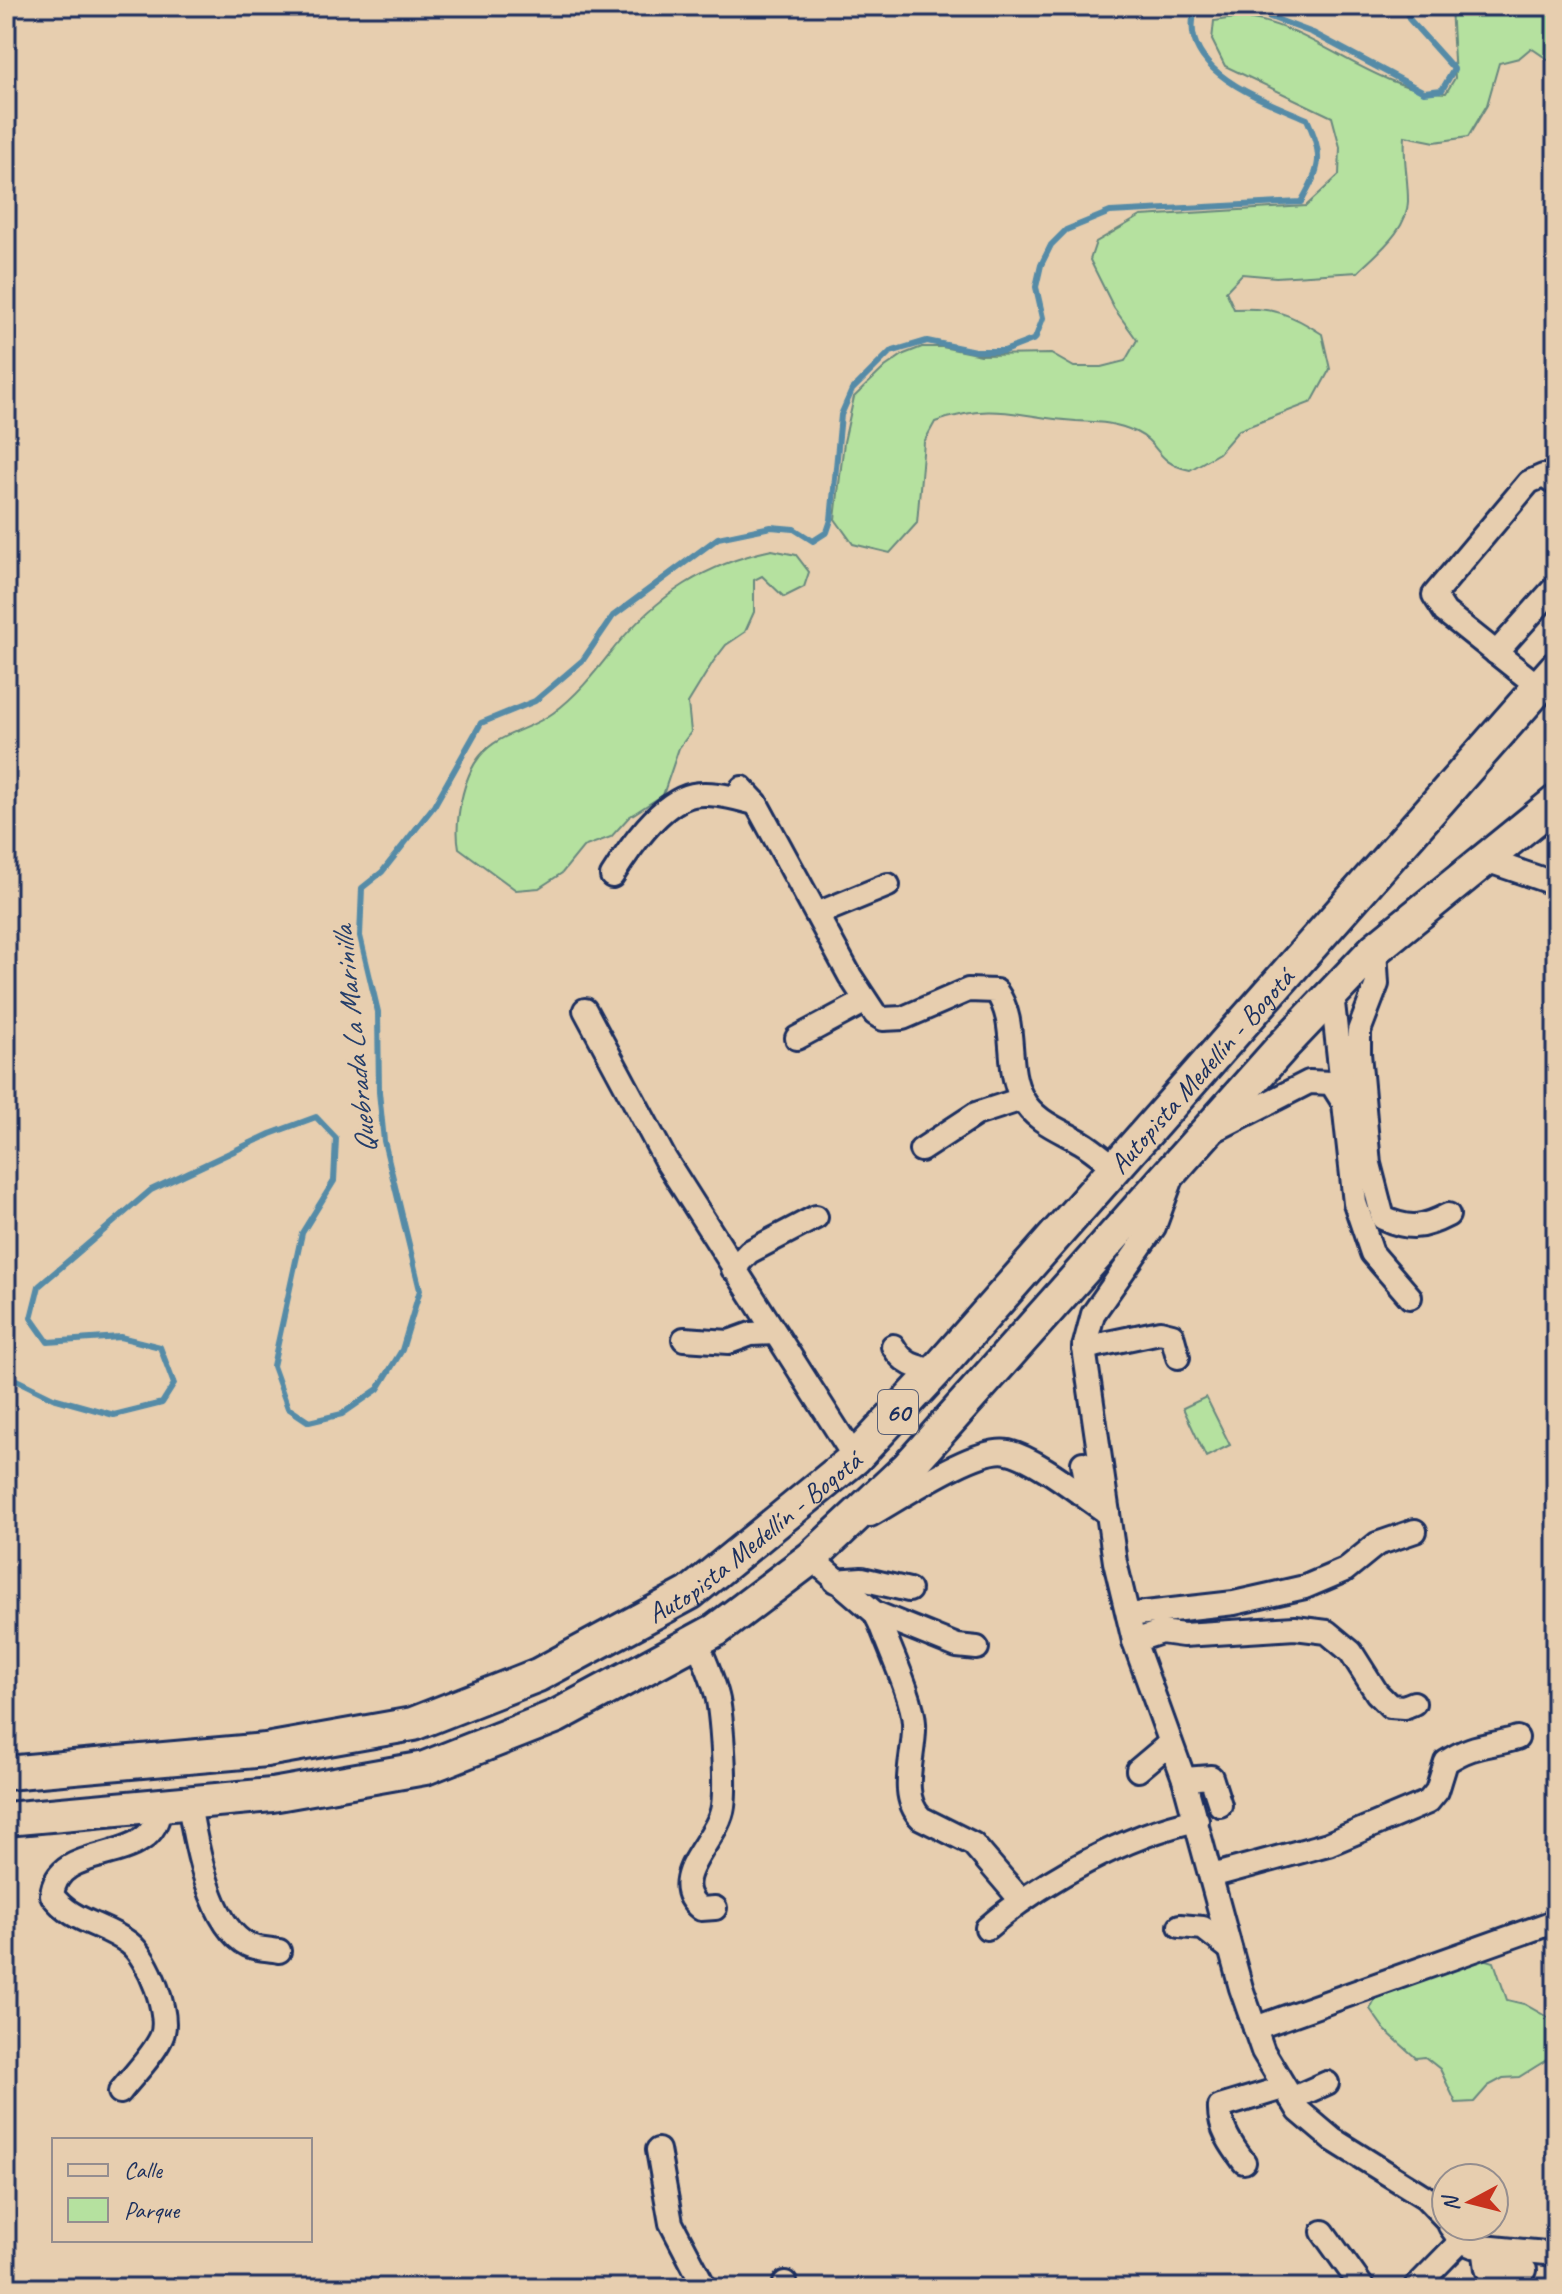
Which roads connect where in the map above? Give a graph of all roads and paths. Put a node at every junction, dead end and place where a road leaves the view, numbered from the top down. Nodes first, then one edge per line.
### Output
1 (1556, 484) edge
2 (1556, 586) edge
3 (1496, 653) junction
4 (1548, 677) edge
5 (1556, 802) edge
6 (1486, 860) junction
7 (612, 876) dead end
8 (1556, 884) edge
9 (888, 885) dead end
10 (817, 914) junction
11 (1375, 949) junction
12 (1332, 994) junction
13 (864, 1002) junction
14 (585, 1010) dead end
15 (797, 1038) dead end
16 (1022, 1099) junction
17 (1343, 1102) junction
18 (1205, 1135) junction
19 (921, 1150) dead end
20 (1176, 1167) junction
21 (1116, 1168) junction
22 (1448, 1215) dead end
23 (816, 1217) dead end
24 (733, 1269) junction
25 (1410, 1297) dead end
26 (775, 1333) junction
27 (684, 1339) dead end
28 (893, 1346) dead end
29 (1084, 1348) junction
30 (1178, 1357) dead end
31 (936, 1371) junction
32 (855, 1458) junction
33 (1083, 1463) dead end
34 (1099, 1507) junction
35 (851, 1523) junction
36 (1415, 1531) dead end
37 (811, 1558) junction
38 (835, 1581) junction
39 (909, 1590) dead end
40 (875, 1613) junction
41 (1128, 1615) junction
42 (697, 1641) junction
43 (1134, 1641) junction
44 (977, 1648) dead end
45 (1414, 1703) dead end
46 (1517, 1738) dead end
47 (1170, 1743) junction
48 (1138, 1770) dead end
49 (6, 1773) edge
50 (1184, 1779) junction
51 (174, 1804) junction
52 (1220, 1805) dead end
53 (6, 1819) edge
54 (1197, 1820) junction
55 (1211, 1876) junction
56 (1020, 1899) junction
57 (715, 1908) dead end
58 (1556, 1921) edge
59 (1180, 1926) dead end
60 (987, 1928) dead end
61 (1230, 1949) junction
62 (279, 1951) dead end
63 (1255, 2028) junction
64 (1327, 2083) dead end
65 (120, 2092) dead end
66 (1287, 2094) junction
67 (658, 2150) dead end
68 (1244, 2162) dead end
69 (1430, 2205) edge
70 (1323, 2232) dead end
71 (1451, 2242) edge
72 (1474, 2242) edge
73 (1484, 2247) junction
74 (1556, 2254) edge
75 (1525, 2270) dead end
76 (1429, 2283) edge
77 (705, 2288) edge
78 (1363, 2288) edge

1 - 3 street
2 - 3 street
3 - 4 street
4 - 21 highway, Autopista Medellín - Bogotá / 60
5 - 6 highway, Autopista Medellín - Bogotá / 60
6 - 8 street
6 - 11 highway, Autopista Medellín - Bogotá / 60
7 - 10 street
9 - 10 street
10 - 13 street
11 - 12 highway, Autopista Medellín - Bogotá / 60
11 - 22 street
12 - 17 street
12 - 18 highway, Autopista Medellín - Bogotá / 60
13 - 15 street
13 - 16 street
14 - 24 street
16 - 19 street
16 - 21 street
17 - 18 street
17 - 25 street
18 - 20 highway, Autopista Medellín - Bogotá / 60
20 - 29 street
20 - 35 highway, Autopista Medellín - Bogotá / 60
21 - 31 highway, Autopista Medellín - Bogotá / 60
23 - 24 street
24 - 26 street
26 - 27 street
26 - 32 street
28 - 31 street
29 - 30 street
29 - 34 street
31 - 32 highway, Autopista Medellín - Bogotá / 60
32 - 49 highway, Autopista Medellín - Bogotá / 60
33 - 34 street
34 - 35 street
34 - 41 street
35 - 37 highway, Autopista Medellín - Bogotá / 60
36 - 41 street
37 - 38 street
37 - 42 highway, Autopista Medellín - Bogotá / 60
38 - 39 street
38 - 40 street
40 - 44 street
40 - 56 street
41 - 43 street
42 - 51 highway, Autopista Medellín - Bogotá / 60
42 - 57 street
43 - 45 street
43 - 47 street
46 - 55 street
47 - 48 street
47 - 50 street
50 - 52 street
50 - 54 street
51 - 53 highway, Autopista Medellín - Bogotá / 60
51 - 62 street
51 - 65 street
54 - 55 street
54 - 56 street
55 - 61 street
56 - 60 street
58 - 63 street
59 - 61 street
61 - 63 street
63 - 66 street
64 - 66 street
66 - 68 street
66 - 69 street
67 - 77 street
70 - 78 street
71 - 76 street
72 - 73 street
73 - 74 street
73 - 75 street

